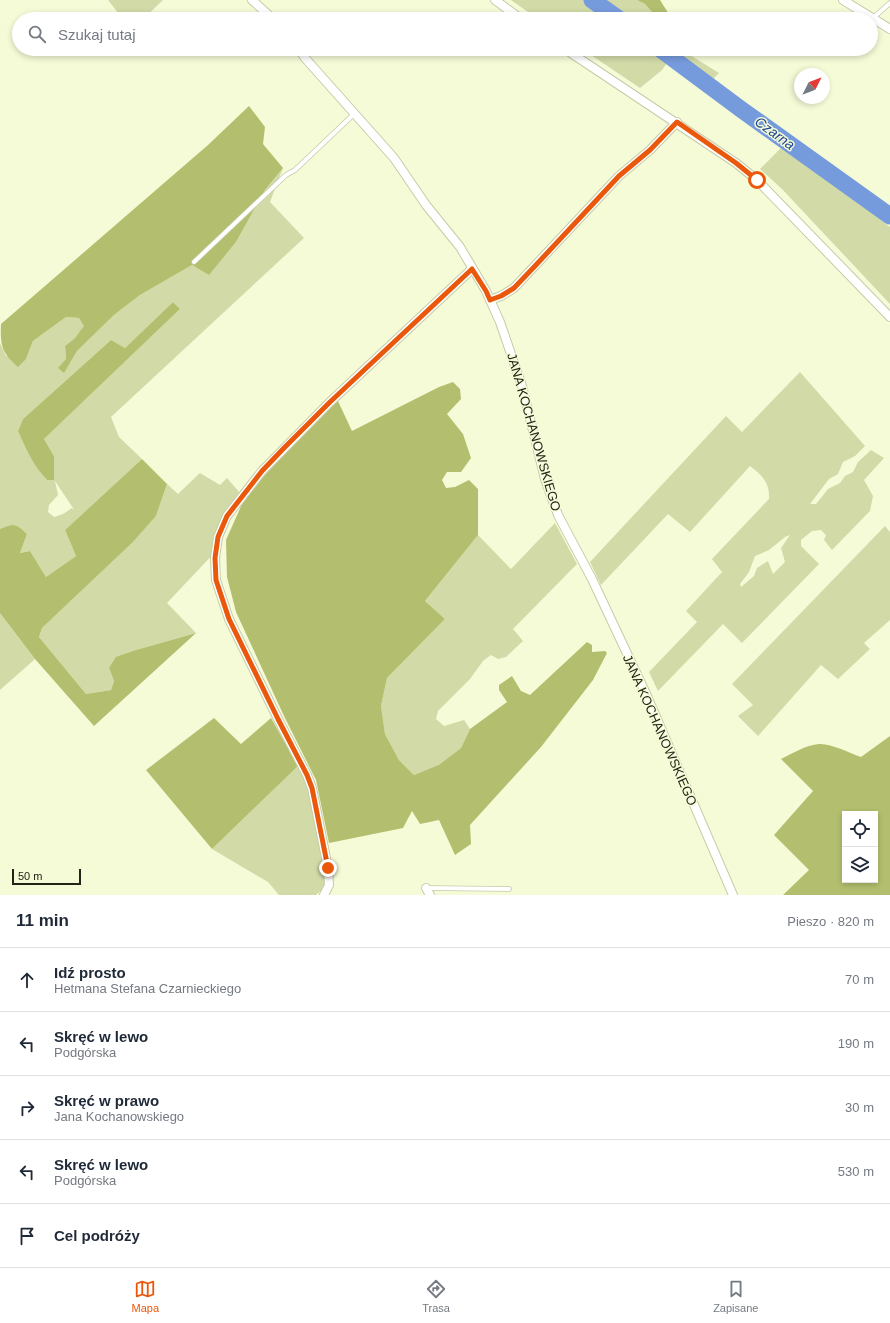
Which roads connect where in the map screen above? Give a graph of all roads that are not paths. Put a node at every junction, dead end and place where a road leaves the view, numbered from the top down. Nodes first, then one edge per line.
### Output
1 (252, 0) edge
2 (495, 0) edge
3 (843, 0) edge
4 (890, 3) edge
5 (265, 12) edge
6 (511, 12) edge
7 (862, 12) edge
8 (878, 13) edge
9 (878, 22) edge
10 (890, 29) edge
11 (303, 56) edge
12 (576, 56) edge
13 (355, 114) junction
14 (677, 122) junction
15 (194, 262) dead end
16 (472, 269) junction
17 (490, 300) junction
18 (890, 317) edge
19 (510, 889) dead end
20 (428, 892) edge
21 (324, 895) edge
22 (733, 895) edge

1 - 5 street
2 - 6 street
3 - 7 street
4 - 8 lane
9 - 10 street
11 - 13 street, JANA KOCHANOWSKIEGO
12 - 14 street
13 - 15 lane
13 - 16 street, JANA KOCHANOWSKIEGO
14 - 17 street
14 - 18 street
16 - 17 street, JANA KOCHANOWSKIEGO
16 - 21 street
17 - 22 street, JANA KOCHANOWSKIEGO
19 - 20 lane

